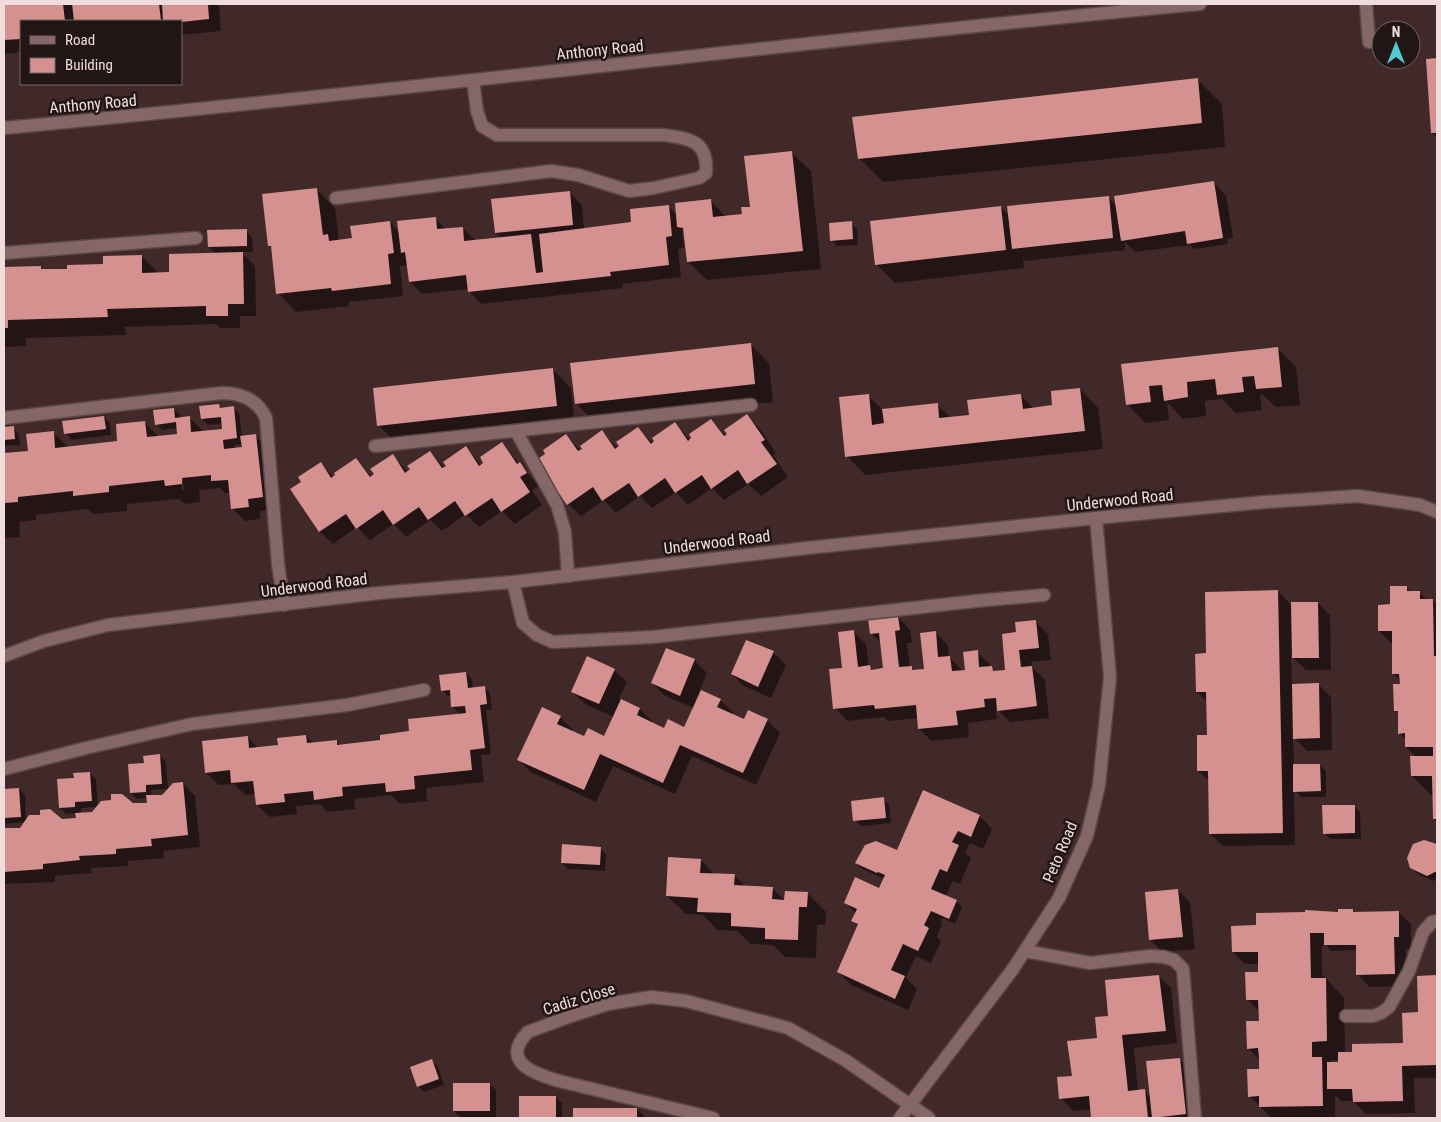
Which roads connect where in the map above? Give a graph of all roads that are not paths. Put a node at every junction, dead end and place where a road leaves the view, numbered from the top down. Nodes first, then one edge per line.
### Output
1 (1200, 4) edge
2 (1366, 4) edge
3 (1369, 42) dead end
4 (473, 80) junction
5 (4, 128) edge
6 (336, 198) dead end
7 (196, 238) dead end
8 (4, 253) edge
9 (750, 405) dead end
10 (4, 418) edge
11 (516, 431) junction
12 (375, 446) dead end
13 (1437, 512) edge
14 (1096, 518) junction
15 (568, 576) junction
16 (513, 582) junction
17 (1044, 595) dead end
18 (284, 605) junction
19 (4, 656) edge
20 (424, 690) dead end
21 (4, 769) edge
22 (1437, 921) edge
23 (1024, 951) junction
24 (1346, 1016) dead end
25 (909, 1106) junction
26 (713, 1118) edge
27 (900, 1118) edge
28 (929, 1118) edge
29 (1195, 1118) edge

1 - 4 street, Anthony Road
2 - 3 street
4 - 5 street, Anthony Road
4 - 6 street
7 - 8 street
9 - 11 street
10 - 18 street
11 - 12 street
11 - 15 street
13 - 14 street, Underwood Road
14 - 15 street, Underwood Road
14 - 23 street, Peto Road
15 - 16 street, Underwood Road
16 - 17 street
16 - 18 street, Underwood Road
18 - 19 street, Underwood Road
20 - 21 street
22 - 24 street
23 - 25 street, Peto Road
23 - 29 street
25 - 26 street, Cadiz Close
25 - 27 street, Peto Road
25 - 28 street, Cadiz Close

